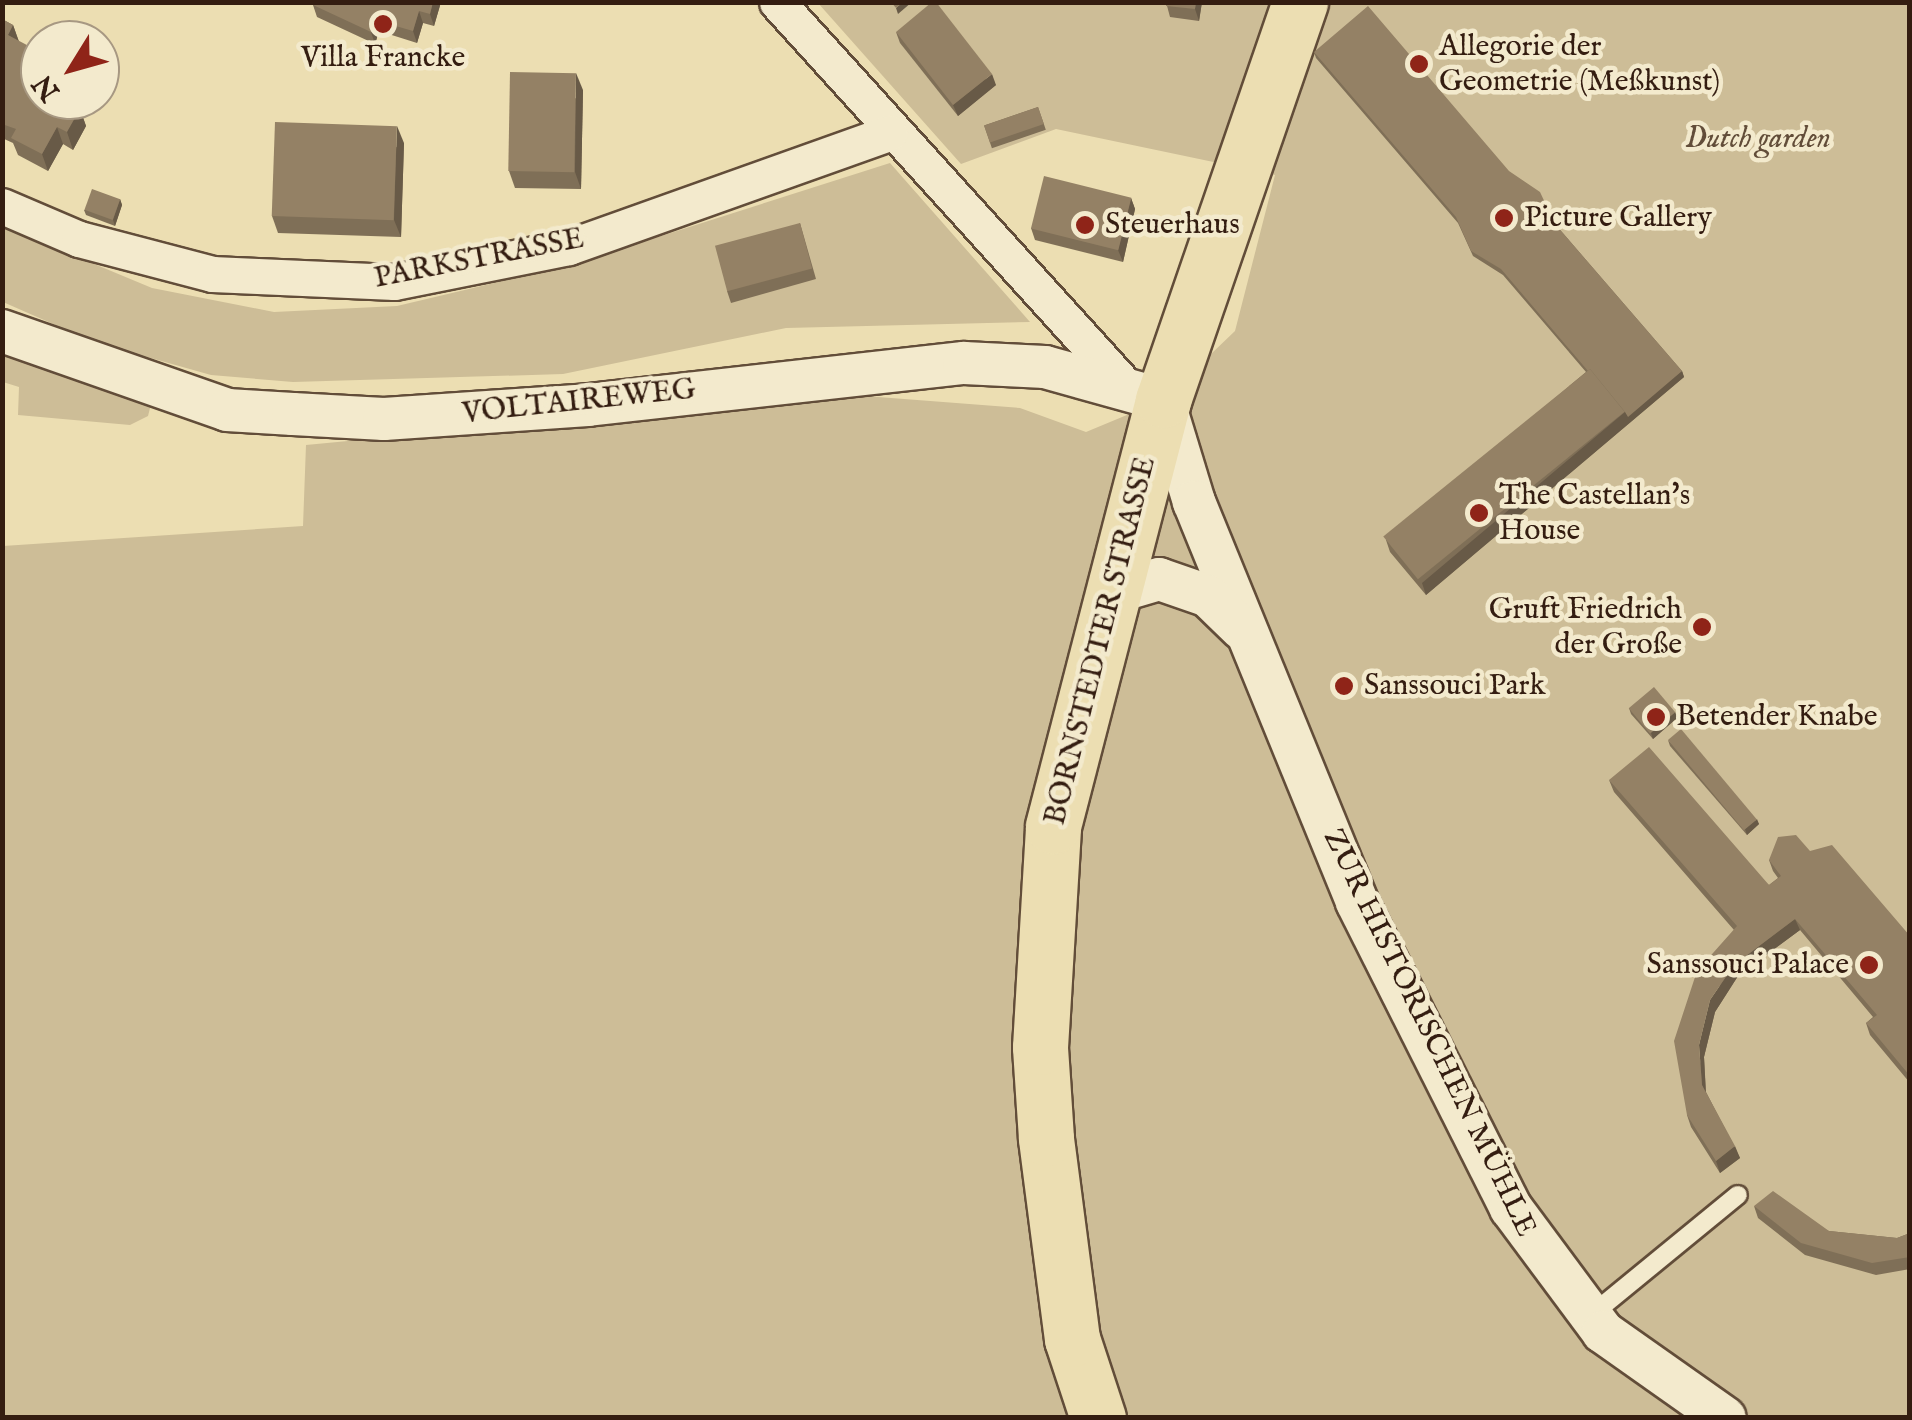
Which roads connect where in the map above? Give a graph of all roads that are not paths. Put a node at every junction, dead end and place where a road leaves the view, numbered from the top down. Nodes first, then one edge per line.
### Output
1 (777, 2) edge
2 (1300, 2) edge
3 (890, 133) junction
4 (2, 206) edge
5 (2, 331) edge
6 (1142, 391) junction
7 (1108, 594) junction
8 (1248, 635) junction
9 (1738, 1195) dead end
10 (1590, 1317) junction
11 (1098, 1418) edge
12 (1725, 1418) edge

1 - 3 street
2 - 6 main road, BORNSTEDTER STRASSE
3 - 4 street, PARKSTRASSE
3 - 6 street
5 - 6 street, VOLTAIREWEG
6 - 7 main road, BORNSTEDTER STRASSE
6 - 8 street, ZUR HISTORISCHEN MÜHLE
7 - 8 street, ZUR HISTORISCHEN MÜHLE
7 - 11 main road, BORNSTEDTER STRASSE
8 - 10 street, ZUR HISTORISCHEN MÜHLE
9 - 10 lane
10 - 12 street, ZUR HISTORISCHEN MÜHLE

